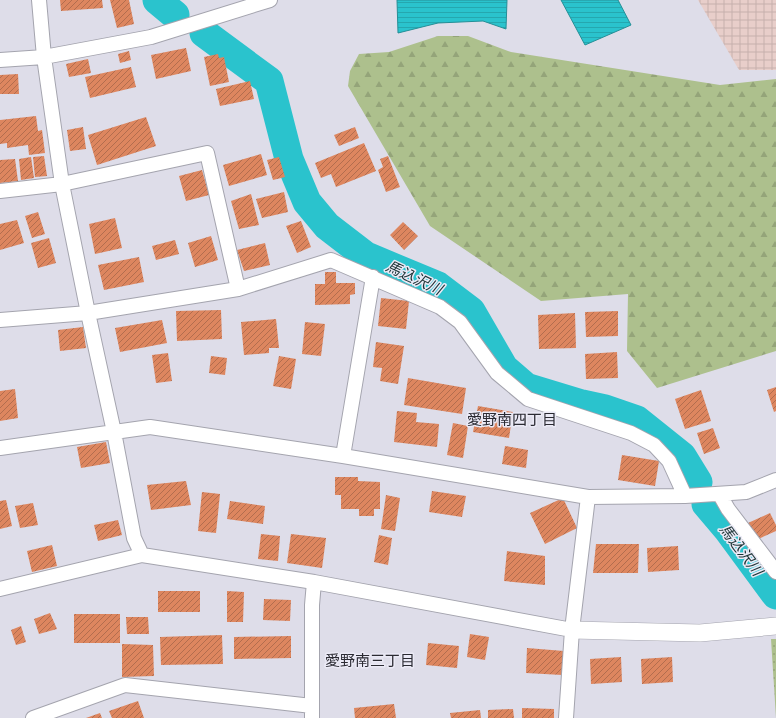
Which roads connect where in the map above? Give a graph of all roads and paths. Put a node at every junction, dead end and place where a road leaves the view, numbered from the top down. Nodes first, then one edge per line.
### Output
1 (40, 0) edge
2 (270, 0) edge
3 (44, 57) junction
4 (0, 60) edge
5 (62, 184) junction
6 (0, 191) edge
7 (373, 277) junction
8 (238, 289) junction
9 (88, 313) junction
10 (0, 320) edge
11 (114, 432) junction
12 (0, 448) edge
13 (343, 456) junction
14 (776, 480) edge
15 (720, 494) junction
16 (685, 496) junction
17 (588, 497) junction
18 (142, 555) junction
19 (776, 572) edge
20 (314, 582) junction
21 (0, 589) edge
22 (776, 626) edge
23 (572, 630) junction
24 (312, 712) edge
25 (568, 717) edge
26 (33, 718) edge

1 - 3 street
2 - 3 street
3 - 4 street
3 - 5 street
5 - 6 street
5 - 8 street
5 - 9 street
7 - 8 street
7 - 13 street
7 - 16 street
8 - 9 street
9 - 10 street
9 - 11 street
11 - 12 street
11 - 13 street
11 - 18 street
13 - 17 street
14 - 15 street
15 - 16 street
15 - 19 street
16 - 17 street
17 - 23 street
18 - 20 street
18 - 21 street
20 - 23 street
20 - 24 street
22 - 23 street
23 - 25 street
24 - 26 street

